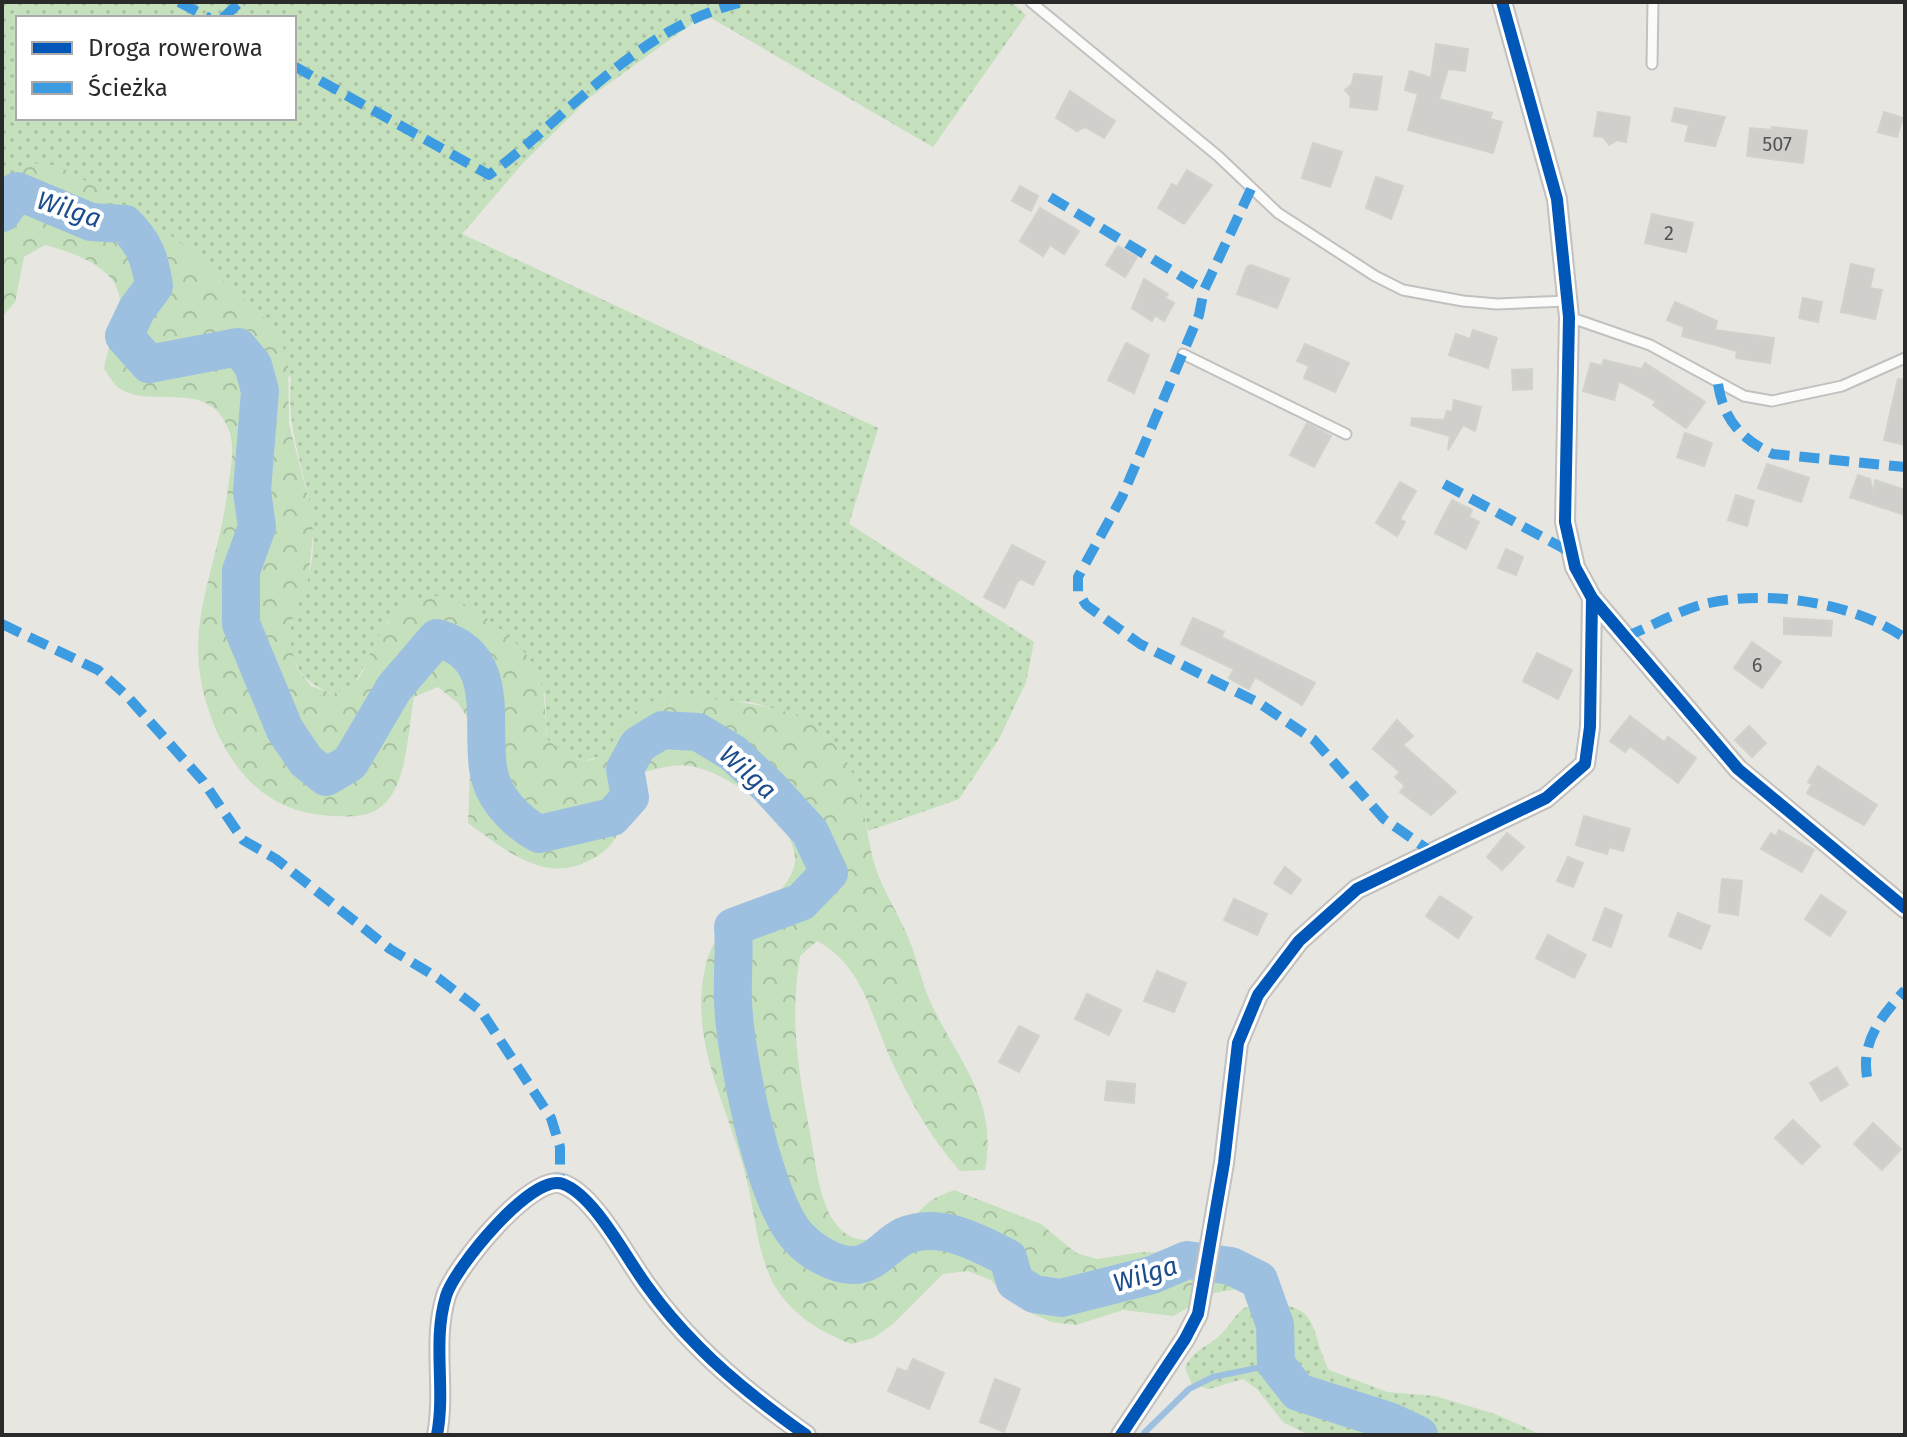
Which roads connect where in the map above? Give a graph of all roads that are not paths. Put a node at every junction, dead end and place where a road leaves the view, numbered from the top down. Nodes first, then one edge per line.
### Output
1 (1031, 2) edge
2 (1502, 2) edge
3 (1653, 2) edge
4 (1652, 64) dead end
5 (1569, 309) junction
6 (1183, 354) dead end
7 (1905, 358) edge
8 (1346, 434) dead end
9 (1592, 598) junction
10 (1905, 908) edge
11 (437, 1435) edge
12 (806, 1435) edge
13 (1121, 1435) edge

1 - 5 lane
2 - 5 street
3 - 4 lane
5 - 7 lane
5 - 9 street
6 - 8 lane
9 - 10 street
9 - 13 street
11 - 12 street

